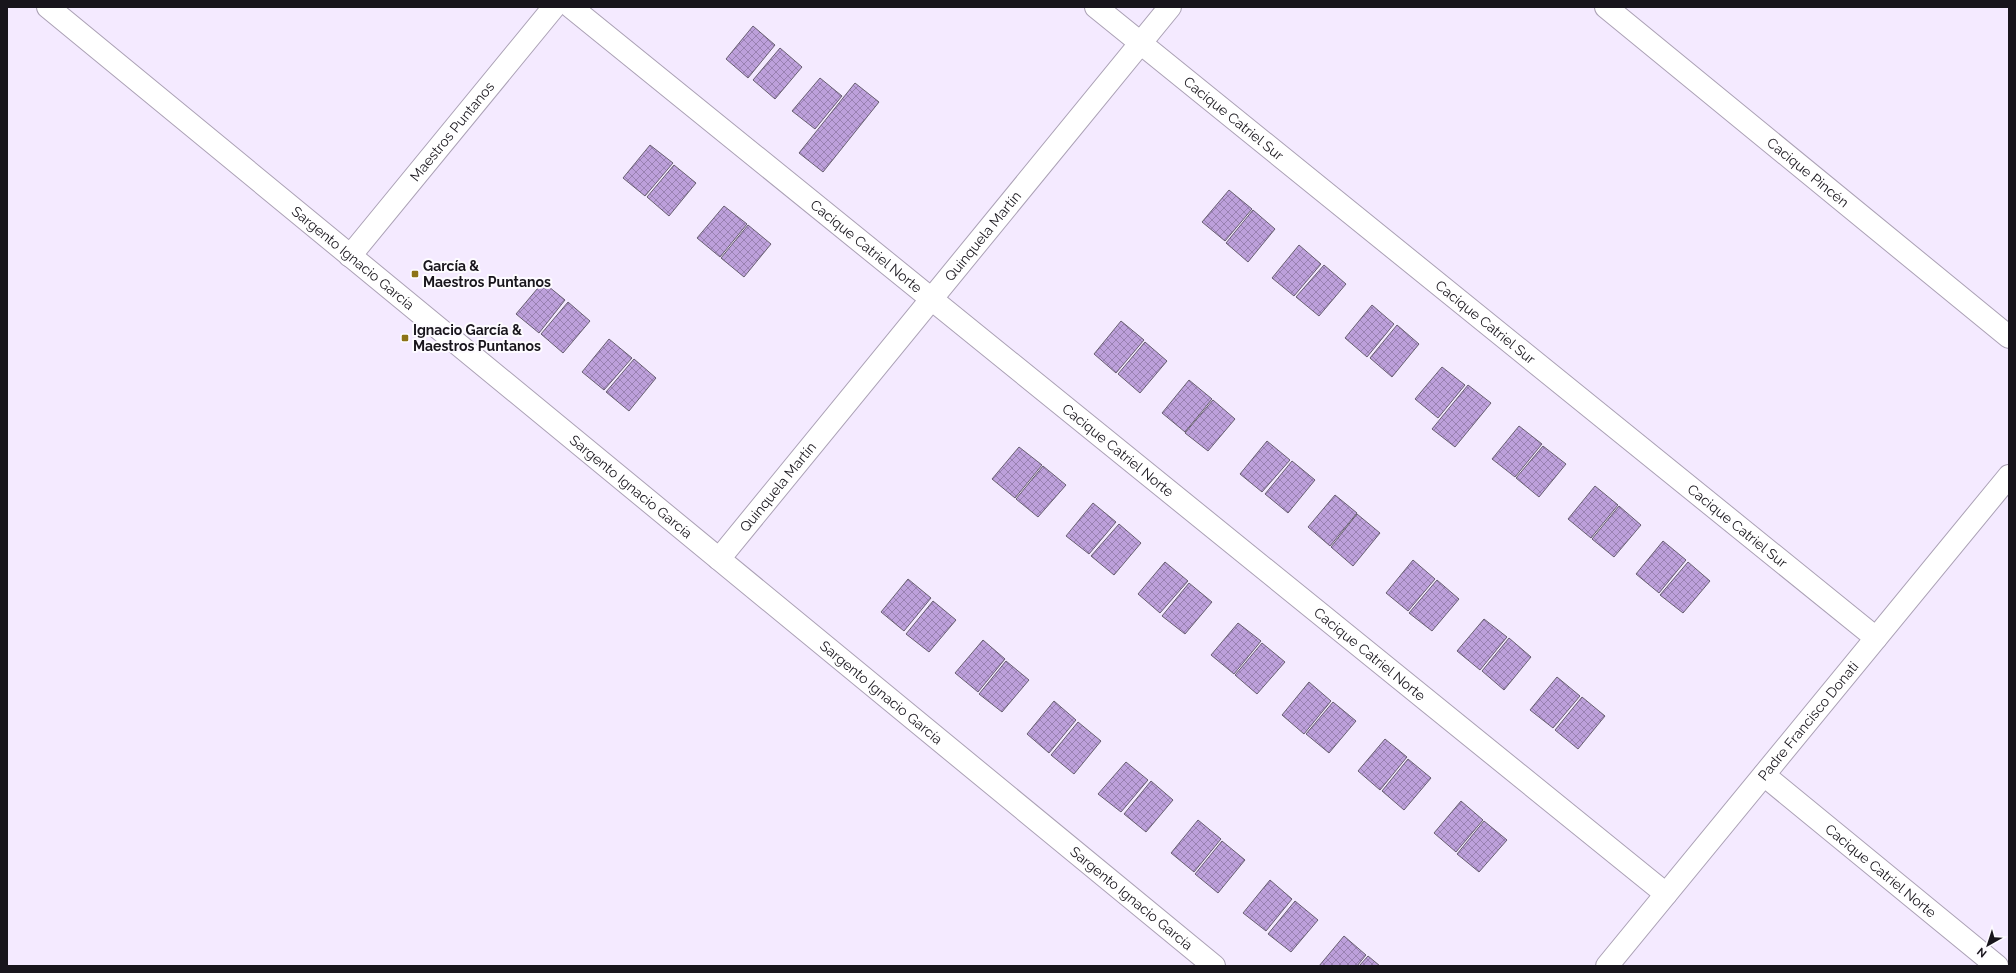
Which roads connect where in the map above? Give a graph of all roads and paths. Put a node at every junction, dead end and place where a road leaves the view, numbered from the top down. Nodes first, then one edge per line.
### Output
1 (48, 7) edge
2 (554, 7) edge
3 (571, 7) edge
4 (1096, 7) edge
5 (1170, 7) edge
6 (1606, 7) edge
7 (1141, 44) junction
8 (350, 256) junction
9 (932, 299) junction
10 (2009, 337) edge
11 (2009, 476) edge
12 (719, 559) junction
13 (1876, 638) junction
14 (1764, 775) junction
15 (1666, 894) junction
16 (1214, 966) edge
17 (1607, 966) edge
18 (1997, 966) edge

1 - 8 street, Sargento Ignacio García
2 - 8 street, Maestros Puntanos
3 - 9 street, Cacique Catriel Norte
4 - 7 street, Cacique Catriel Sur
5 - 7 street, Quinquela Martín
6 - 10 street, Cacique Pincén
7 - 9 street, Quinquela Martín
7 - 13 street, Cacique Catriel Sur
8 - 12 street, Sargento Ignacio García
9 - 12 street, Quinquela Martín
9 - 15 street, Cacique Catriel Norte
11 - 13 street, Padre Francisco Donati
12 - 16 street, Sargento Ignacio García
13 - 14 street, Padre Francisco Donati
14 - 15 street, Padre Francisco Donati
14 - 18 street, Cacique Catriel Norte
15 - 17 street, Padre Francisco Donati

